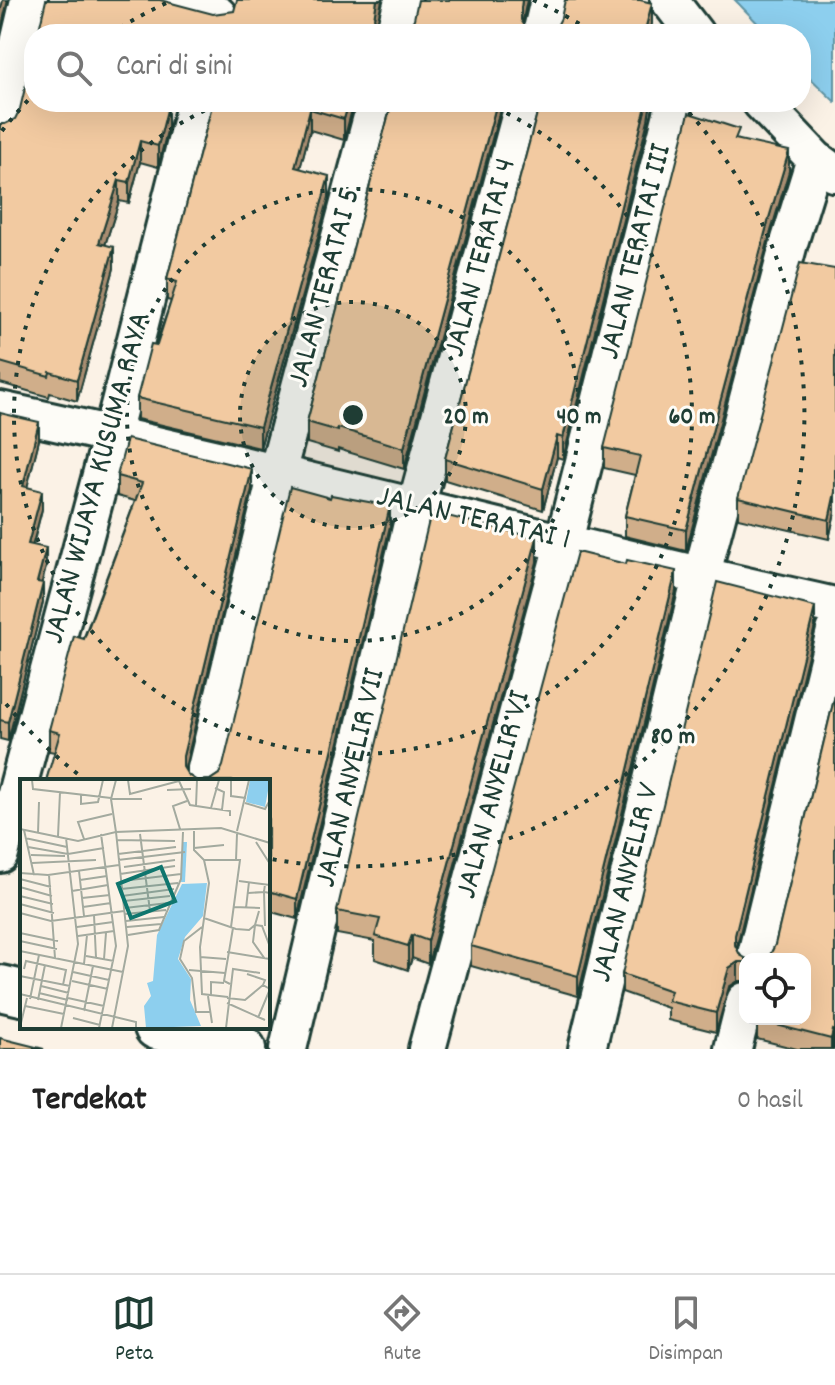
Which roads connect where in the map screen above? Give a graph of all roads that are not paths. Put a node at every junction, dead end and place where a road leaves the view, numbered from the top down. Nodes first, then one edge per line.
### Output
1 (29, 0) edge
2 (163, 0) edge
3 (403, 0) edge
4 (549, 0) edge
5 (669, 0) edge
6 (218, 16) edge
7 (397, 24) edge
8 (543, 24) edge
9 (687, 24) edge
10 (193, 112) edge
11 (373, 112) edge
12 (521, 112) edge
13 (672, 112) edge
14 (771, 112) edge
15 (0, 125) edge
16 (825, 166) edge
17 (0, 410) edge
18 (112, 434) junction
19 (277, 473) junction
20 (416, 507) junction
21 (564, 541) junction
22 (701, 577) junction
23 (835, 606) edge
24 (835, 631) edge
25 (203, 779) edge
26 (0, 854) edge
27 (756, 953) edge
28 (0, 988) edge
29 (20, 993) edge
30 (739, 1025) edge
31 (165, 1029) edge
32 (243, 1049) edge
33 (288, 1049) edge
34 (427, 1049) edge
35 (587, 1049) edge
36 (733, 1049) edge

1 - 15 street
2 - 6 street
3 - 7 street
4 - 8 street
5 - 9 street
10 - 18 street, JALAN WIJAYA KUSUMA RAYA
11 - 19 street, JALAN TERATAI 5
12 - 20 street, JALAN TERATAI 4
13 - 21 street, JALAN TERATAI III
14 - 16 street
16 - 22 street, JALAN ANYELIR V
17 - 18 street, JALAN TERATAI 1
18 - 19 street, JALAN TERATAI 1
18 - 26 street, JALAN WIJAYA KUSUMA RAYA
19 - 20 street, JALAN TERATAI 1
19 - 25 street, JALAN TERATAI 5
20 - 21 street, JALAN TERATAI 1
20 - 33 street, JALAN ANYELIR VII
21 - 22 street, JALAN TERATAI 1
21 - 34 street, JALAN ANYELIR VI
22 - 23 street, JALAN TERATAI 1
22 - 35 street, JALAN ANYELIR V
24 - 27 street
28 - 29 highway
30 - 36 street
31 - 32 highway

